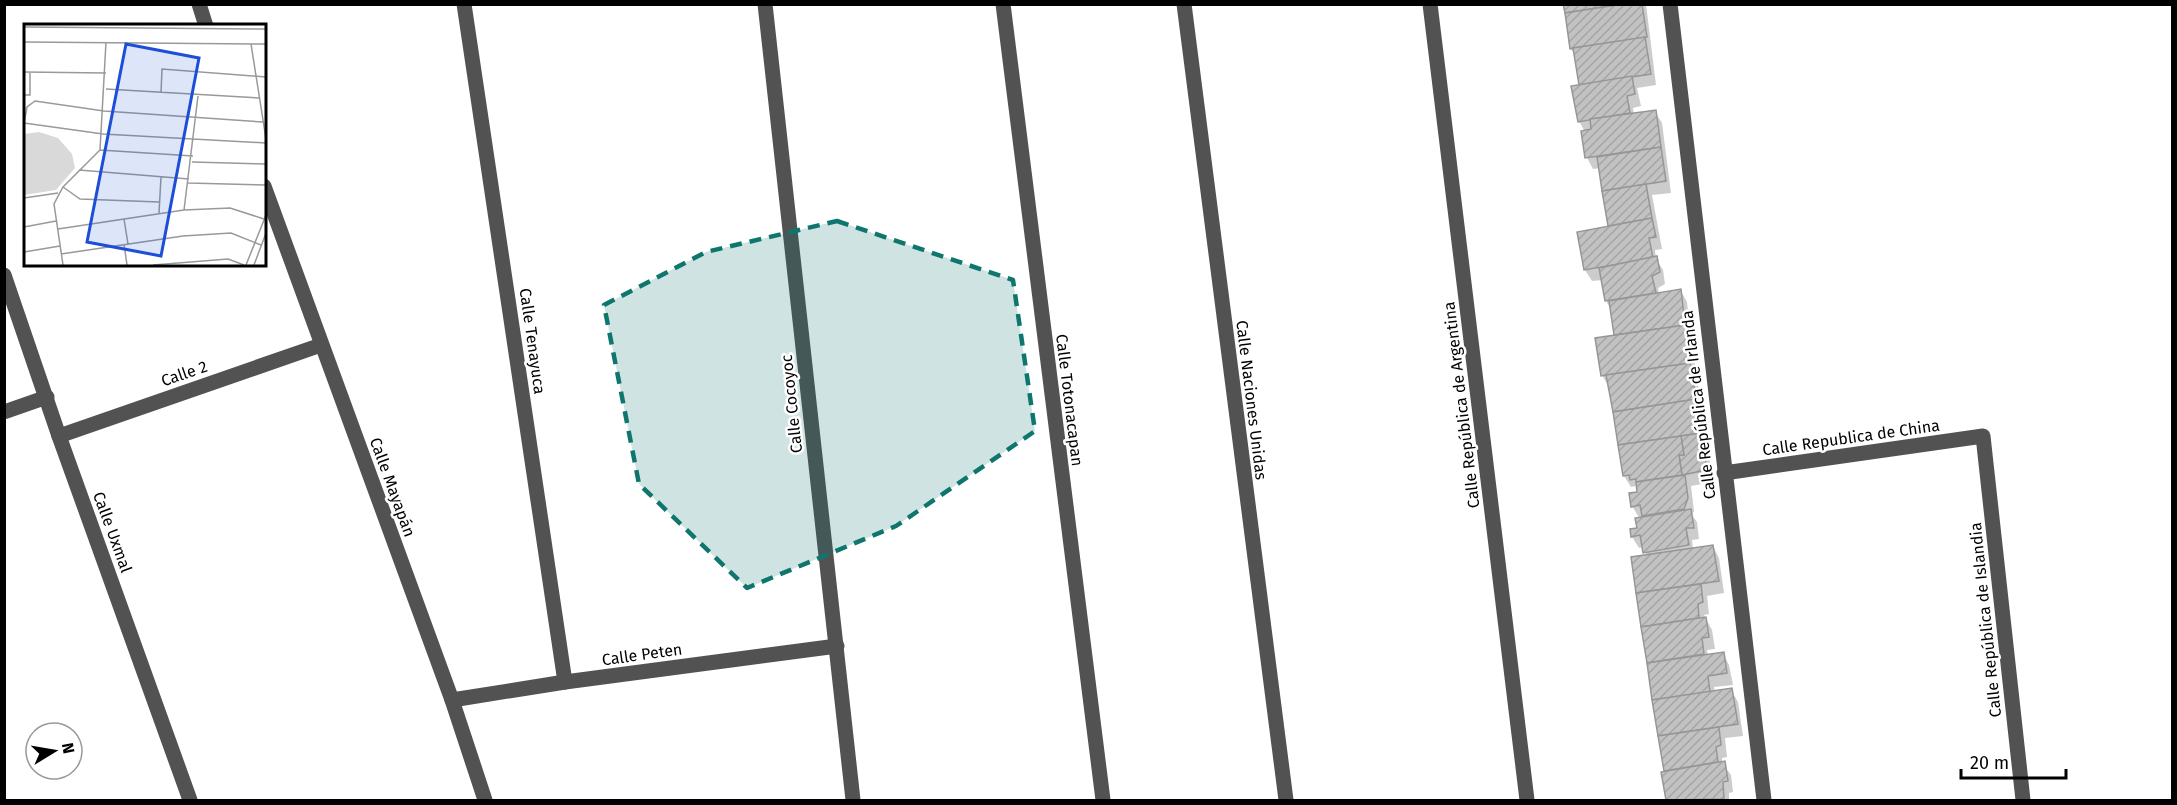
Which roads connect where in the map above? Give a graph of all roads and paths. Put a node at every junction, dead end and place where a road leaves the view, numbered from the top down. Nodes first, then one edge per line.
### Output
1 (199, 4) edge
2 (464, 4) edge
3 (765, 4) edge
4 (1003, 4) edge
5 (1184, 4) edge
6 (1430, 4) edge
7 (1670, 4) edge
8 (205, 24) edge
9 (266, 192) edge
10 (4, 275) edge
11 (321, 345) junction
12 (47, 397) junction
13 (4, 412) edge
14 (59, 436) junction
15 (1983, 436) joint
16 (1724, 473) junction
17 (837, 646) junction
18 (565, 682) junction
19 (452, 700) junction
20 (190, 801) edge
21 (485, 801) edge
22 (853, 801) edge
23 (1103, 801) edge
24 (1286, 801) edge
25 (1527, 801) edge
26 (1764, 801) edge
27 (2023, 801) edge

1 - 8 street
2 - 18 street, Calle Tenayuca
3 - 17 street, Calle Cocoyoc
4 - 23 street, Calle Totonacapan
5 - 24 street, Calle Naciones Unidas
6 - 25 street, Calle República de Argentina
7 - 16 street, Calle República de Irlanda
9 - 11 street, Calle Mayapán
10 - 12 street, Calle Uxmal
11 - 14 street, Calle 2
11 - 19 street, Calle Mayapán
12 - 13 street
12 - 14 street, Calle Uxmal
14 - 20 street, Calle Uxmal
15 - 16 street, Calle Republica de China
15 - 27 street, Calle República de Islandia
16 - 26 street, Calle República de Irlanda
17 - 18 street, Calle Peten
17 - 22 street, Calle Cocoyoc
18 - 19 street, Calle Peten
19 - 21 street, Calle Mayapán

